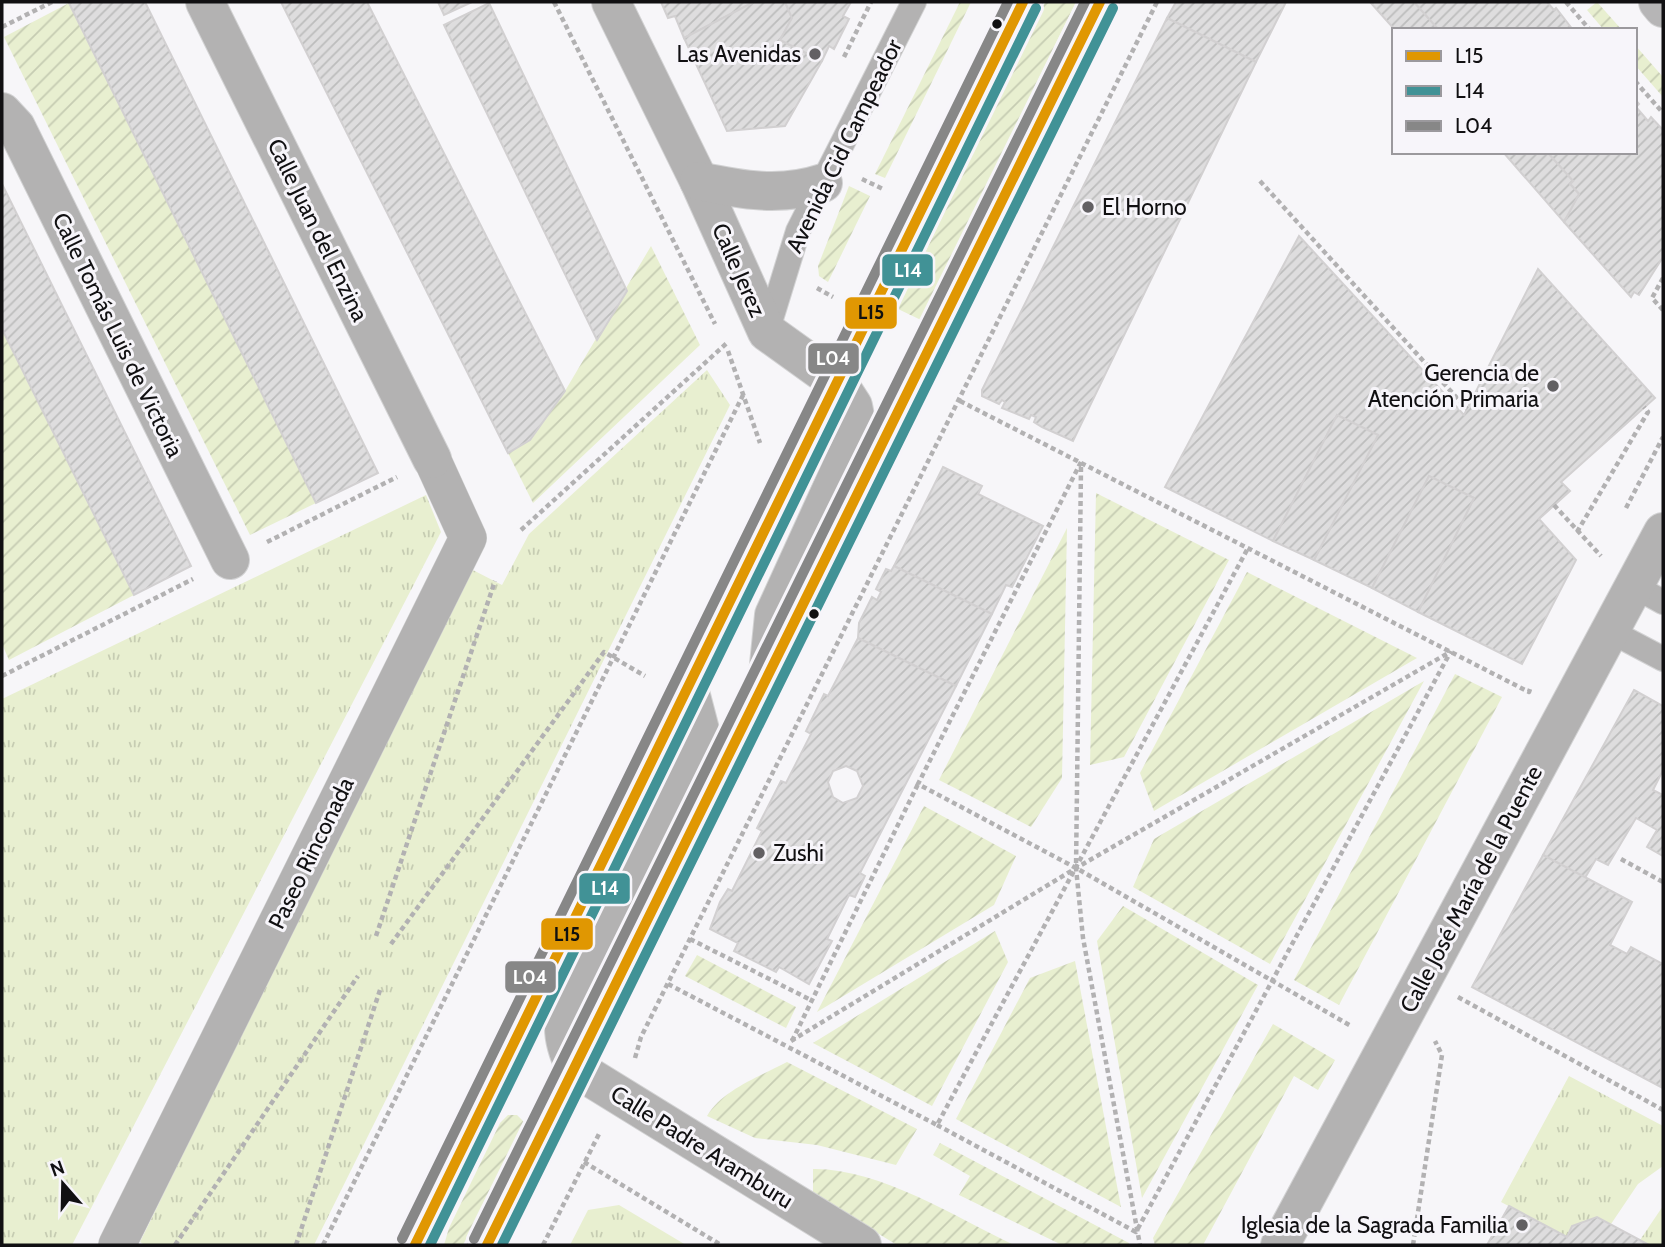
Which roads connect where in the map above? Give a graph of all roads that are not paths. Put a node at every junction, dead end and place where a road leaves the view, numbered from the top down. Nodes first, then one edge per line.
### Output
1 (205, 2) edge
2 (611, 2) edge
3 (914, 2) edge
4 (1023, 2) edge
5 (1100, 2) edge
6 (1658, 2) edge
7 (1663, 8) edge
8 (2, 112) edge
9 (699, 181) junction
10 (823, 183) junction
11 (767, 332) junction
12 (838, 383) junction
13 (432, 459) joint
14 (1663, 532) edge
15 (230, 560) dead end
16 (1649, 594) edge
17 (1610, 631) junction
18 (1663, 659) edge
19 (768, 679) junction
20 (690, 688) junction
21 (575, 1068) junction
22 (117, 1245) edge
23 (415, 1245) edge
24 (487, 1245) edge
25 (862, 1245) edge
26 (1280, 1245) edge

1 - 13 street, Calle Juan del Enzina
2 - 9 street, Calle Jerez
3 - 10 lane, Avenida Cid Campeador
4 - 12 main road
5 - 19 main road
6 - 7 main road
8 - 15 street, Calle Tomás Luis de Victoria
9 - 10 street, Calle Jerez
9 - 11 street, Calle Jerez
10 - 11 lane, Avenida Cid Campeador
11 - 12 street, Calle Jerez
12 - 19 street, Calle Jerez
12 - 20 main road
13 - 22 street, Paseo Rinconada
14 - 16 street, Calle José María de la Puente
16 - 17 street, Calle José María de la Puente
17 - 18 lane
17 - 26 street, Calle José María de la Puente
19 - 21 main road
20 - 21 street
20 - 23 main road
21 - 24 main road
21 - 25 street, Calle Padre Aramburu

